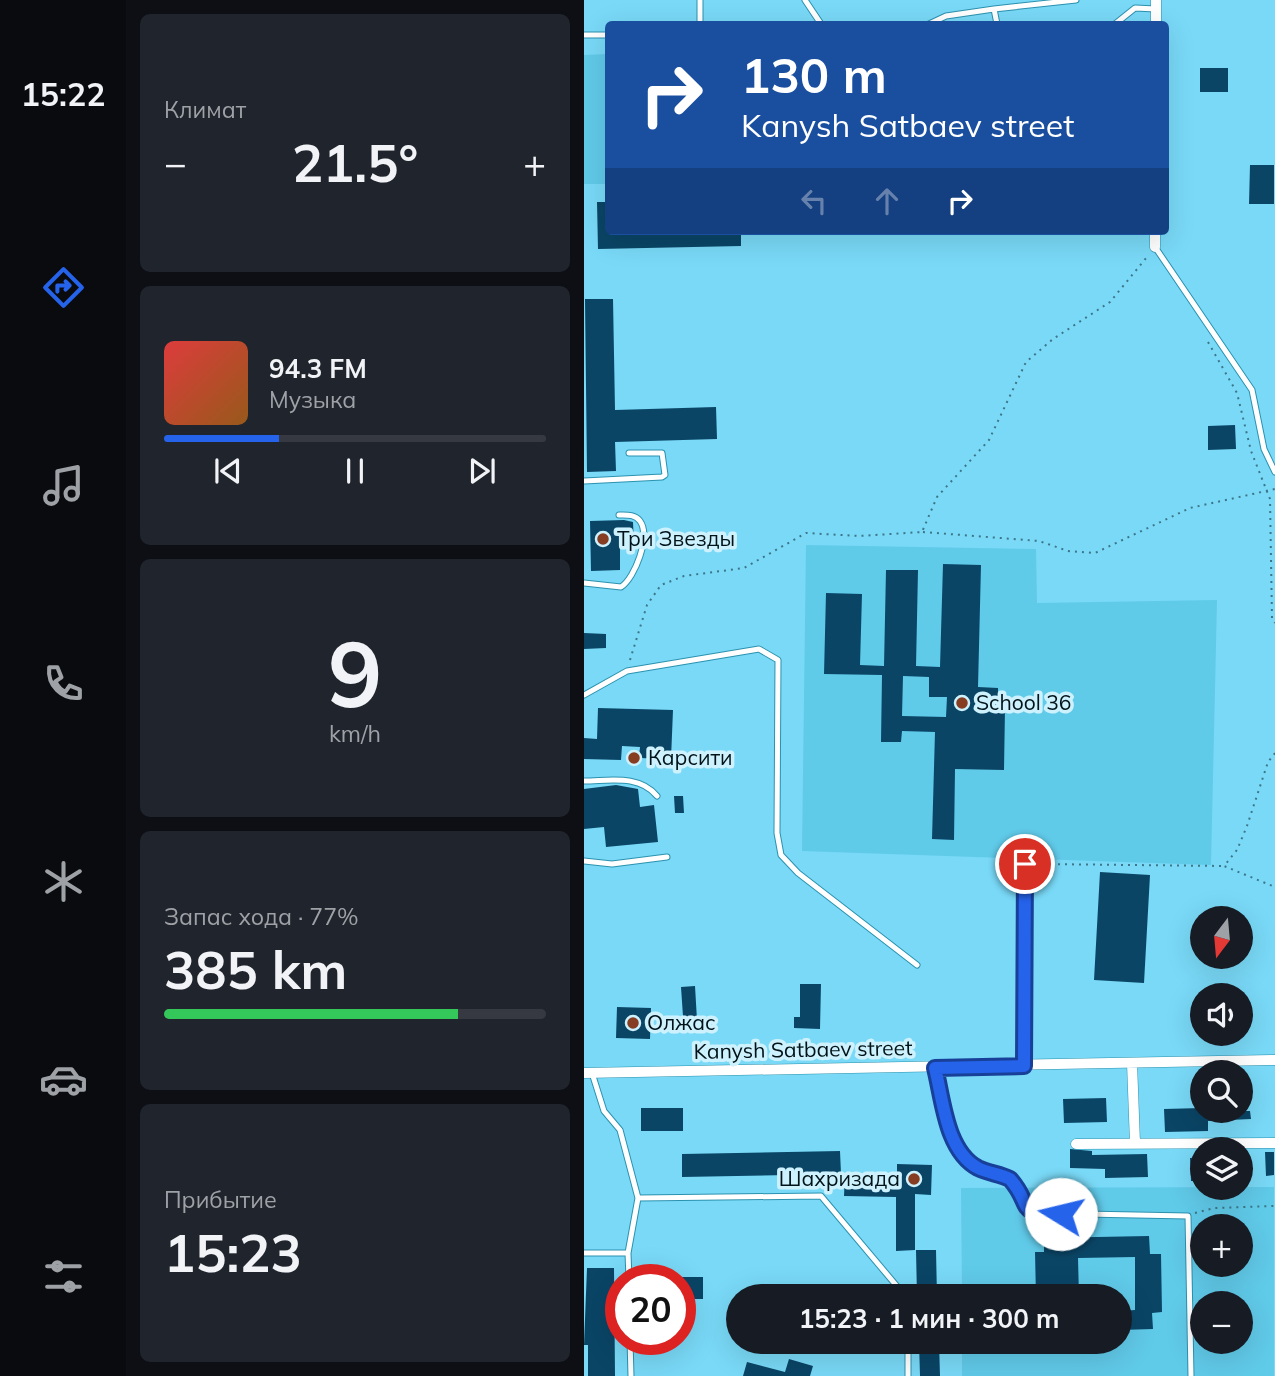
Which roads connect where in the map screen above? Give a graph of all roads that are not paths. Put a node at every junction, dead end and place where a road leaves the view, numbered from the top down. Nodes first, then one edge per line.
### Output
1 (700, 0) edge
2 (805, 0) edge
3 (1076, 0) edge
4 (1156, 4) edge
5 (994, 9) junction
6 (700, 21) edge
7 (819, 21) edge
8 (935, 21) edge
9 (996, 21) edge
10 (1119, 21) edge
11 (584, 35) edge
12 (605, 35) edge
13 (1155, 235) edge
14 (1155, 247) joint
15 (630, 453) dead end
16 (1275, 472) edge
17 (584, 481) edge
18 (619, 515) dead end
19 (584, 583) edge
20 (584, 695) edge
21 (584, 781) edge
22 (657, 796) dead end
23 (667, 857) dead end
24 (584, 861) edge
25 (1025, 864) road end
26 (917, 965) dead end
27 (1275, 1060) edge
28 (1132, 1063) junction
29 (1024, 1066) junction
30 (935, 1068) junction
31 (588, 1073) edge
32 (1135, 1143) junction
33 (1275, 1143) edge
34 (1076, 1144) dead end
35 (638, 1198) junction
36 (584, 1253) edge
37 (628, 1253) junction
38 (628, 1264) edge
39 (895, 1284) edge
40 (908, 1354) edge
41 (630, 1355) edge
42 (631, 1376) edge
43 (908, 1376) edge
44 (1191, 1376) edge

1 - 6 lane
2 - 7 lane
3 - 5 lane
4 - 10 lane
5 - 8 lane
5 - 9 lane
11 - 12 lane
13 - 14 street
14 - 16 lane
15 - 17 lane
18 - 19 lane
20 - 26 lane
21 - 22 lane
23 - 24 lane
25 - 29 street
27 - 28 street, Kanysh Satbaev street
28 - 29 street, Kanysh Satbaev street
28 - 32 street
29 - 30 street, Kanysh Satbaev street
30 - 31 street, Kanysh Satbaev street
30 - 44 lane
31 - 35 lane
32 - 33 street
32 - 34 street
35 - 37 lane
35 - 39 lane
36 - 37 lane
37 - 38 lane
40 - 43 lane
41 - 42 lane

